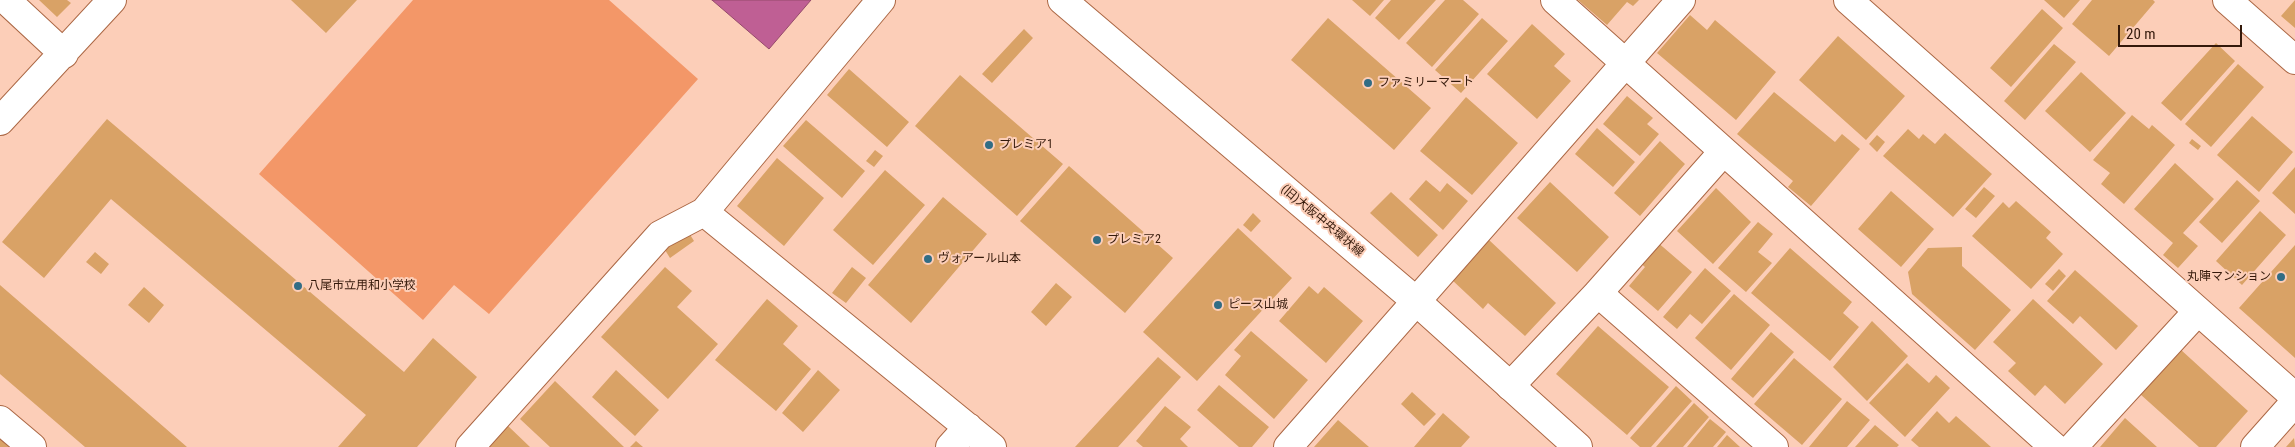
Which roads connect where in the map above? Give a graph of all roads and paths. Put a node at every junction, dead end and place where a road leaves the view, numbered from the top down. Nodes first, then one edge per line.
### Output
1 (6, 0) edge
2 (112, 0) edge
3 (881, 0) edge
4 (1062, 0) edge
5 (1555, 0) edge
6 (1681, 0) edge
7 (1848, 0) edge
8 (2227, 0) edge
9 (64, 54) junction
10 (2295, 60) edge
11 (1626, 62) junction
12 (0, 121) edge
13 (1723, 152) junction
14 (704, 212) junction
15 (1598, 293) junction
16 (1416, 301) junction
17 (2198, 311) junction
18 (1510, 386) junction
19 (2295, 397) edge
20 (2295, 402) edge
21 (0, 420) edge
22 (968, 427) junction
23 (32, 447) edge
24 (470, 447) edge
25 (950, 447) edge
26 (992, 447) edge
27 (1288, 447) edge
28 (1578, 447) edge
29 (1774, 447) edge
30 (2054, 447) edge
31 (2073, 447) edge
32 (2256, 447) edge

1 - 9 street
2 - 9 street
3 - 14 street
4 - 16 street, (旧)大阪中央環状線
5 - 11 street
6 - 11 street
7 - 17 street
8 - 10 street
9 - 12 street
11 - 13 street
11 - 16 street
13 - 15 street
13 - 30 street
14 - 22 street
14 - 24 street
15 - 18 street
15 - 29 street
16 - 18 street, (旧)大阪中央環状線
16 - 27 street
17 - 19 street
17 - 31 street
18 - 28 street, (旧)大阪中央環状線
20 - 32 street
21 - 23 street
22 - 25 street
22 - 26 street

